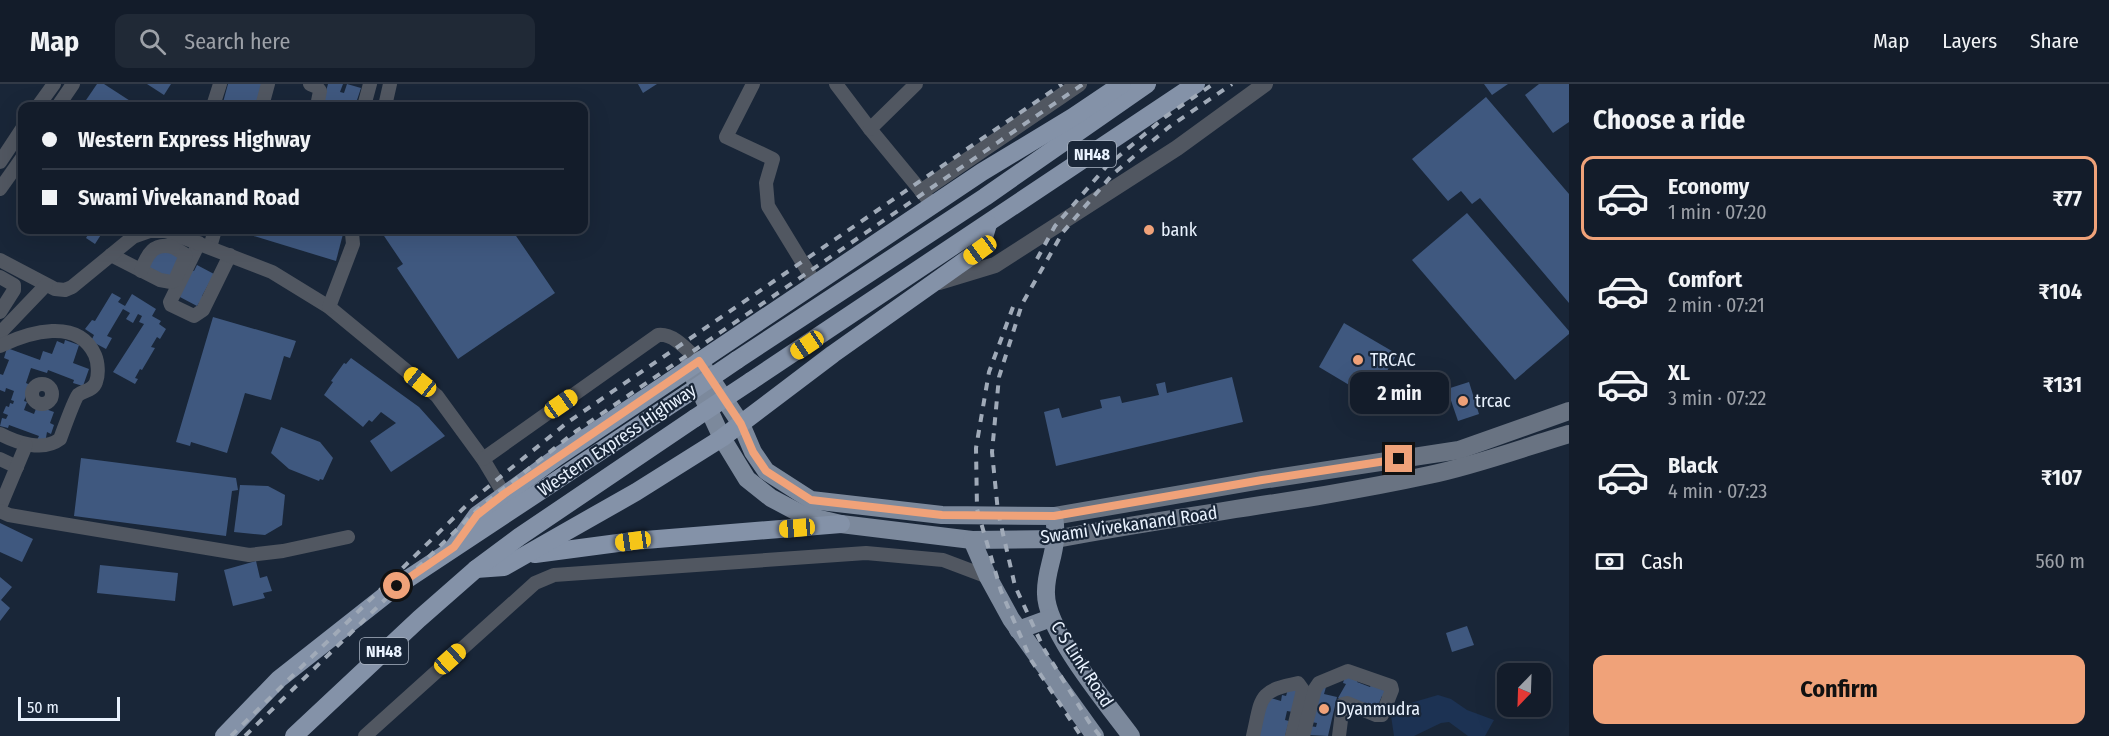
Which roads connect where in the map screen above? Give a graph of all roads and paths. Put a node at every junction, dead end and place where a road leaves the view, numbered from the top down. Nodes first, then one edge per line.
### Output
1 (54, 84) edge
2 (74, 84) edge
3 (220, 84) edge
4 (268, 84) edge
5 (310, 84) edge
6 (370, 84) edge
7 (390, 84) edge
8 (753, 84) edge
9 (836, 84) edge
10 (916, 84) edge
11 (1079, 84) edge
12 (1122, 84) edge
13 (1147, 84) edge
14 (1197, 84) edge
15 (1265, 84) edge
16 (41, 102) edge
17 (61, 102) edge
18 (214, 102) edge
19 (263, 102) edge
20 (318, 102) edge
21 (365, 102) edge
22 (386, 102) edge
23 (870, 129) junction
24 (18, 135) edge
25 (0, 162) edge
26 (18, 163) edge
27 (1, 185) edge
28 (927, 198) junction
29 (964, 211) junction
30 (988, 224) junction
31 (142, 234) edge
32 (169, 234) edge
33 (212, 234) edge
34 (352, 234) edge
35 (175, 241) junction
36 (205, 245) junction
37 (111, 255) junction
38 (230, 255) junction
39 (0, 260) edge
40 (141, 271) junction
41 (0, 277) edge
42 (815, 283) junction
43 (934, 283) junction
44 (46, 285) junction
45 (328, 307) junction
46 (0, 312) edge
47 (0, 333) edge
48 (0, 346) edge
49 (694, 364) junction
50 (51, 398) dead end
51 (73, 408) junction
52 (1569, 411) edge
53 (741, 424) junction
54 (1526, 425) junction
55 (0, 434) edge
56 (1569, 434) edge
57 (722, 438) junction
58 (1534, 444) junction
59 (26, 445) junction
60 (0, 459) edge
61 (483, 459) junction
62 (16, 467) junction
63 (504, 494) junction
64 (0, 509) edge
65 (1054, 516) junction
66 (841, 524) junction
67 (348, 537) dead end
68 (1056, 539) junction
69 (972, 540) junction
70 (454, 547) junction
71 (524, 555) junction
72 (476, 569) junction
73 (988, 577) junction
74 (1051, 618) junction
75 (1018, 630) junction
76 (224, 736) edge
77 (294, 736) edge
78 (365, 736) edge
79 (1095, 736) edge
80 (1131, 736) edge
81 (1254, 736) edge
82 (1292, 736) edge
83 (1303, 736) edge
84 (1338, 736) edge

1 - 16 street
2 - 17 street
3 - 18 street
4 - 19 street
5 - 20 street
6 - 21 street
7 - 22 street
8 - 42 street
9 - 23 street
10 - 23 street
11 - 28 street
12 - 28 highway
13 - 29 highway, Western Express Highway / NH48
14 - 30 highway, Western Express Highway / NH48
15 - 43 street
23 - 28 street
24 - 25 street
26 - 27 street
28 - 29 highway
28 - 42 highway
29 - 70 highway, Western Express Highway / NH48, bridge
30 - 43 highway
30 - 72 highway, Western Express Highway / NH48, bridge
31 - 37 street
32 - 35 street
33 - 36 street
34 - 45 street
35 - 36 street
35 - 40 street
35 - 40 street
36 - 38 street
36 - 38 street
37 - 40 street
37 - 44 street
38 - 45 street
39 - 44 street
41 - 46 street
42 - 49 highway
43 - 53 highway
44 - 47 street
45 - 61 street
48 - 51 street
49 - 53 main road, Swami Vivekanand Road
49 - 57 main road, Swami Vivekanand Road
49 - 61 street
49 - 63 highway
50 - 51 street
51 - 59 street
52 - 54 main road, Swami Vivekanand Road
53 - 57 highway
53 - 65 main road, Swami Vivekanand Road
54 - 58 street
54 - 65 main road, Swami Vivekanand Road
55 - 59 street
56 - 58 main road, Swami Vivekanand Road
57 - 66 main road, Swami Vivekanand Road
57 - 71 highway
58 - 68 main road, Swami Vivekanand Road
59 - 62 street
60 - 62 street
61 - 63 street
62 - 64 street
63 - 70 highway
64 - 67 street
65 - 68 main road, C S Link Road
66 - 69 main road, Swami Vivekanand Road
66 - 71 highway
68 - 69 main road, Swami Vivekanand Road
68 - 74 main road, C S Link Road
69 - 73 main road, C S Link Road
70 - 76 highway, Western Express Highway / NH48
71 - 72 highway
72 - 77 highway, Western Express Highway / NH48
73 - 75 main road, C S Link Road
73 - 78 street
74 - 75 main road
74 - 80 main road, C S Link Road
75 - 79 main road, C S Link Road
81 - 82 street
83 - 84 street

